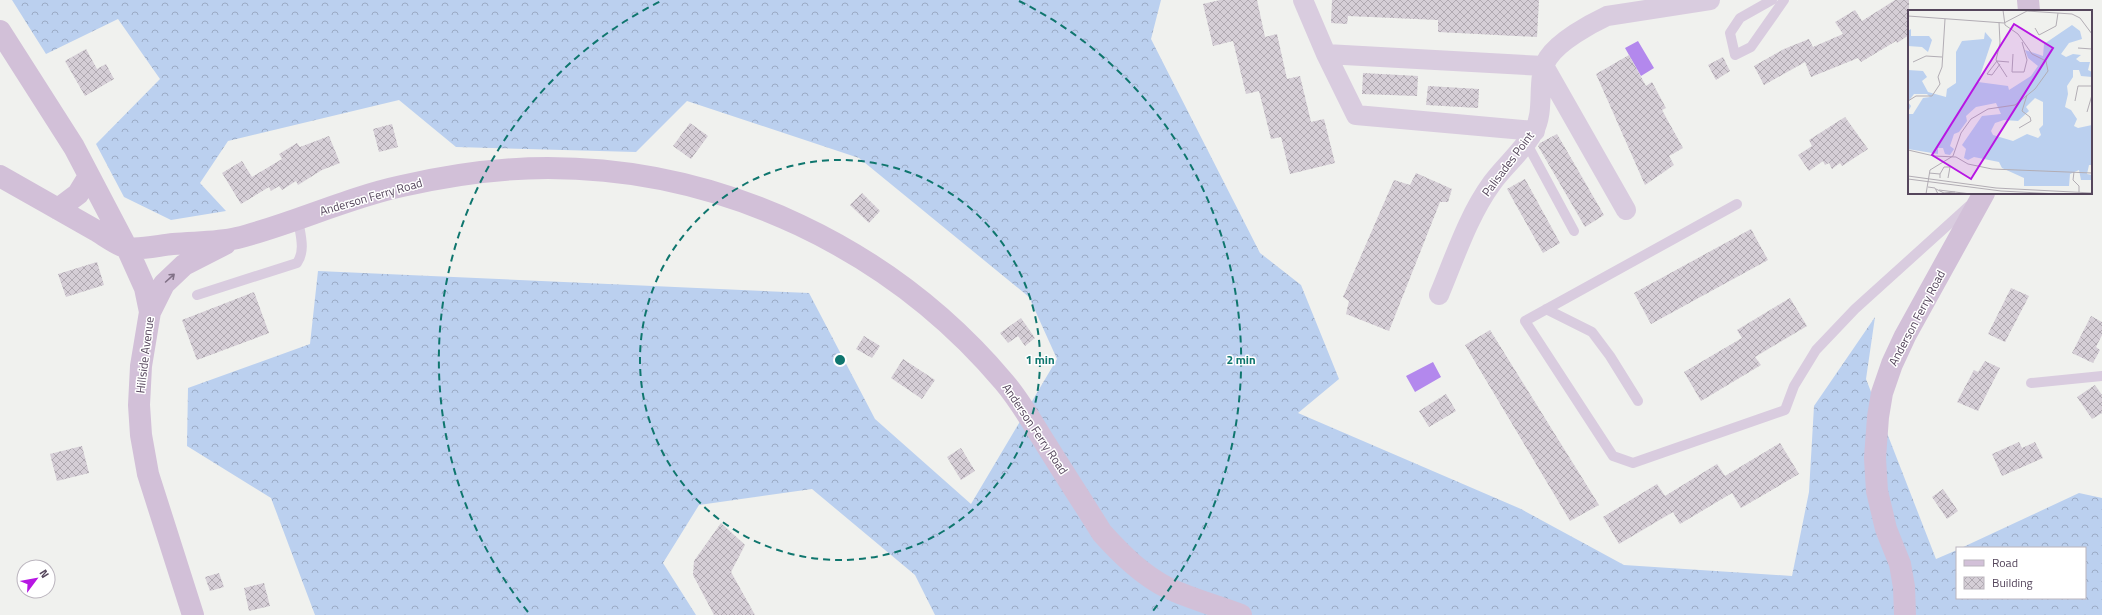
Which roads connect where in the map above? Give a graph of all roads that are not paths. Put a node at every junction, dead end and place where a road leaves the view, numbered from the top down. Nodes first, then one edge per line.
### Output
1 (1303, 0) edge
2 (1710, 0) edge
3 (1772, 0) edge
4 (1784, 0) edge
5 (2028, 0) edge
6 (2029, 10) edge
7 (0, 31) edge
8 (1326, 54) junction
9 (1544, 66) junction
10 (1530, 137) junction
11 (0, 176) edge
12 (89, 176) junction
13 (1983, 194) edge
14 (1983, 194) edge
15 (1737, 204) dead end
16 (58, 209) junction
17 (1626, 210) dead end
18 (298, 219) junction
19 (1574, 231) dead end
20 (234, 239) junction
21 (127, 248) junction
22 (197, 295) dead end
23 (1439, 295) dead end
24 (1546, 309) junction
25 (150, 312) junction
26 (2102, 376) edge
27 (2031, 383) dead end
28 (1638, 401) dead end
29 (193, 615) edge
30 (1241, 615) edge
31 (1906, 615) edge

1 - 8 street
2 - 9 street
3 - 4 lane
5 - 6 street
7 - 12 street, Hillside Avenue
8 - 9 street
8 - 10 street
9 - 10 street, Palisades Point
9 - 17 street
10 - 19 lane
10 - 23 street, Palisades Point
11 - 16 street
12 - 16 street
12 - 21 street, Hillside Avenue
13 - 24 lane
14 - 31 street, Anderson Ferry Road
15 - 24 lane
16 - 21 street
18 - 20 street, Anderson Ferry Road
18 - 22 lane
18 - 30 street, Anderson Ferry Road
20 - 21 street, Anderson Ferry Road
25 -> 20 street
21 - 25 street, Hillside Avenue
24 - 28 lane
25 - 29 street, Hillside Avenue
26 - 27 lane

